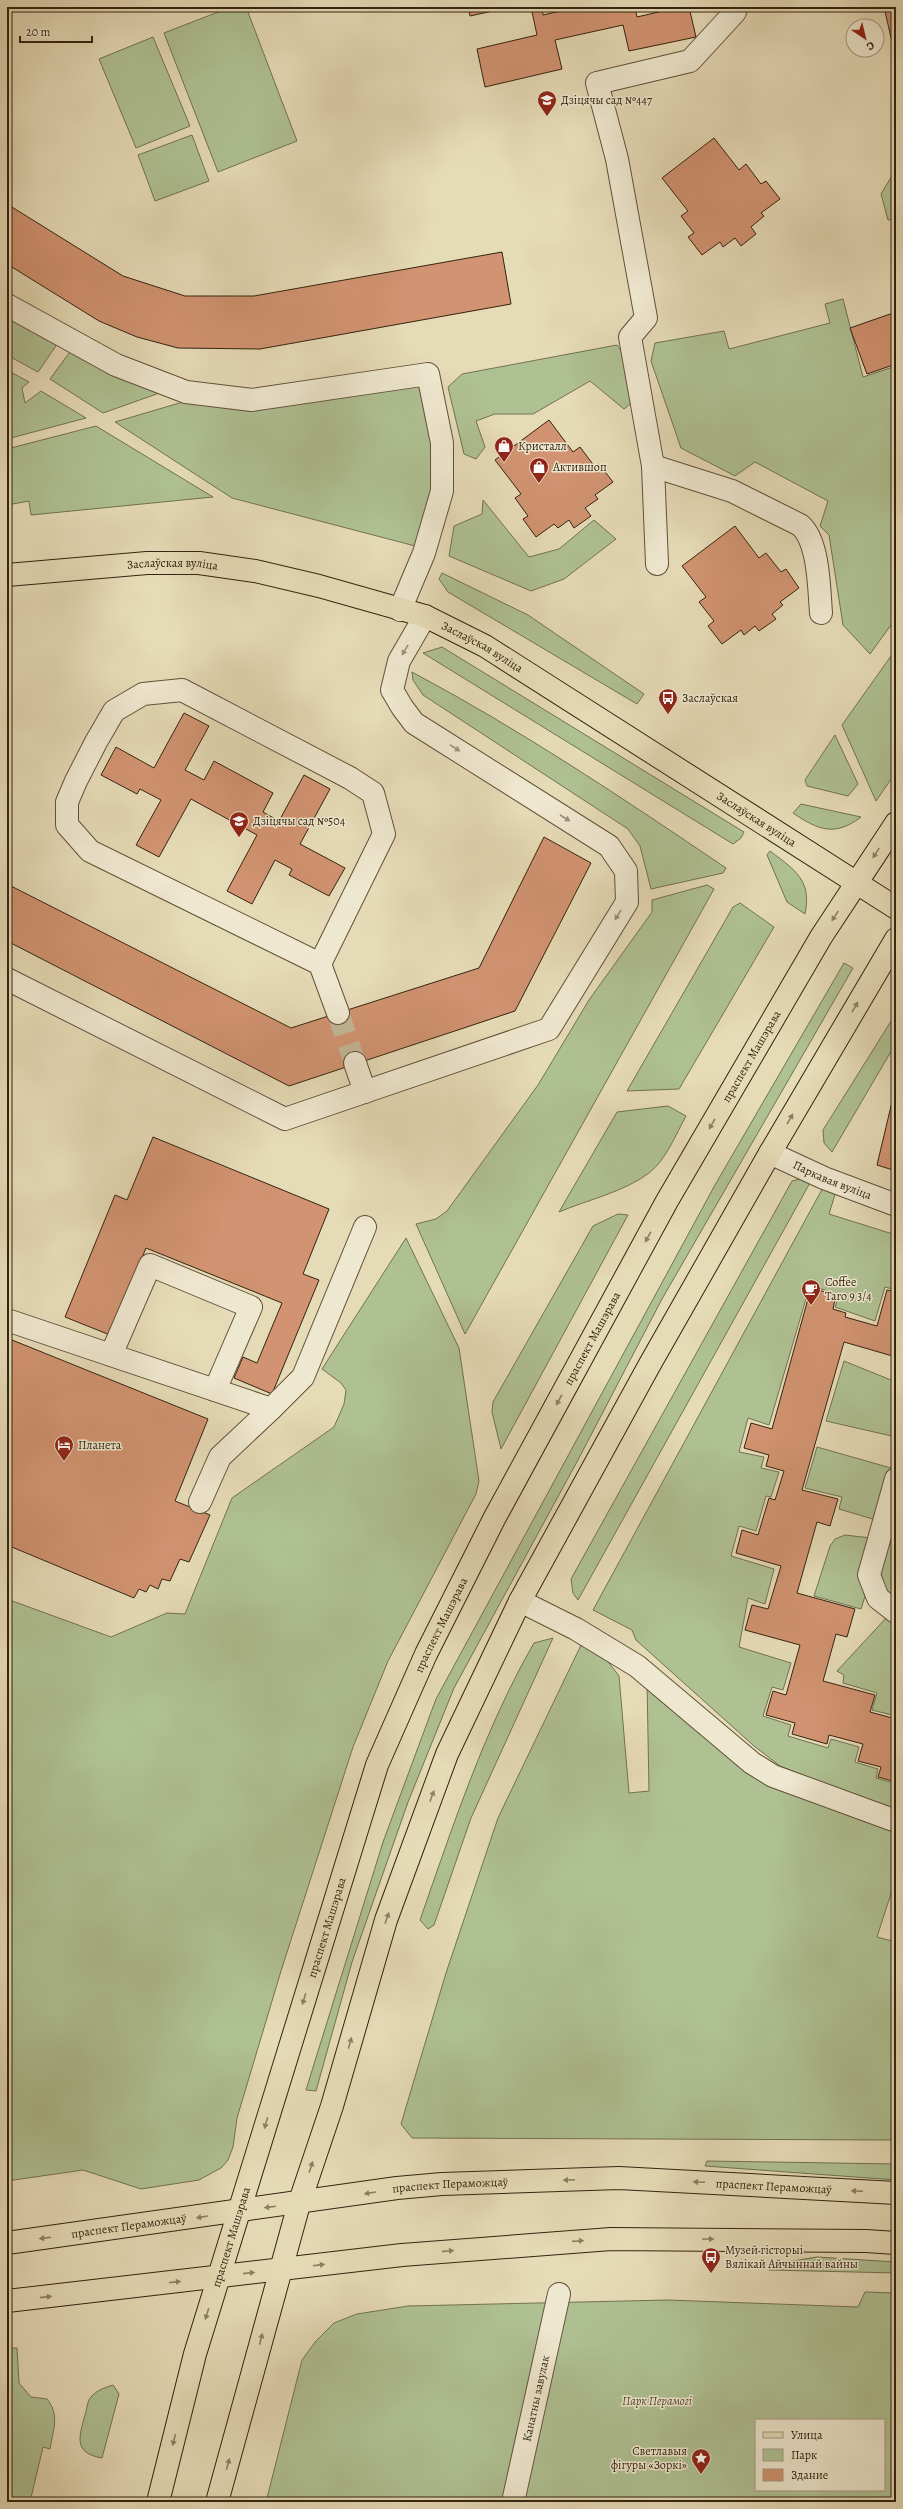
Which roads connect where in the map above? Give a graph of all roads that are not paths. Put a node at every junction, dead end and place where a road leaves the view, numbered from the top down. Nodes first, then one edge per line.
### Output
1 (734, 7) edge
2 (7, 305) edge
3 (653, 466) junction
4 (657, 564) dead end
5 (7, 575) edge
6 (400, 610) junction
7 (821, 613) dead end
8 (425, 616) junction
9 (896, 823) edge
10 (857, 883) junction
11 (896, 908) edge
12 (896, 939) edge
13 (320, 964) junction
14 (7, 979) edge
15 (338, 1013) tunnel mouth
16 (355, 1063) tunnel mouth
17 (365, 1092) junction
18 (770, 1153) junction
19 (896, 1205) edge
20 (365, 1227) dead end
21 (7, 1320) edge
22 (111, 1355) junction
23 (215, 1390) junction
24 (271, 1409) junction
25 (896, 1478) edge
26 (200, 1502) dead end
27 (520, 1601) junction
28 (896, 1612) edge
29 (896, 1821) edge
30 (896, 2193) edge
31 (299, 2204) junction
32 (240, 2211) junction
33 (7, 2243) edge
34 (896, 2244) edge
35 (280, 2270) junction
36 (219, 2277) junction
37 (559, 2294) dead end
38 (7, 2301) edge
39 (158, 2502) edge
40 (217, 2502) edge
41 (513, 2502) edge

1 - 3 street
2 - 6 street
3 - 4 street
3 - 7 street
5 - 6 main road, Заслаўская вуліца
6 - 8 main road, Заслаўская вуліца
8 - 10 main road, Заслаўская вуліца
8 -> 17 street
9 -> 10 main road, праспект Машэрава
10 - 11 main road, Заслаўская вуліца
10 -> 32 main road, праспект Машэрава
18 -> 12 main road
13 - 13 street
13 - 15 street
14 - 17 street
16 - 17 street
18 - 19 street, Паркавая вуліца
18 - 27 main road
20 - 24 street
21 - 22 street
22 - 23 street
22 - 23 street
23 - 24 street
24 - 26 street
25 - 28 street
27 - 29 street
31 -> 27 main road
30 -> 31 main road, праспект Пераможцаў
31 -> 32 main road, праспект Пераможцаў
31 - 35 main road
32 -> 33 main road, праспект Пераможцаў
32 - 36 main road, праспект Машэрава
35 -> 34 main road
36 -> 35 main road
40 -> 35 main road
38 -> 36 main road
36 -> 39 main road, праспект Машэрава
37 - 41 street, Канатны завулак

